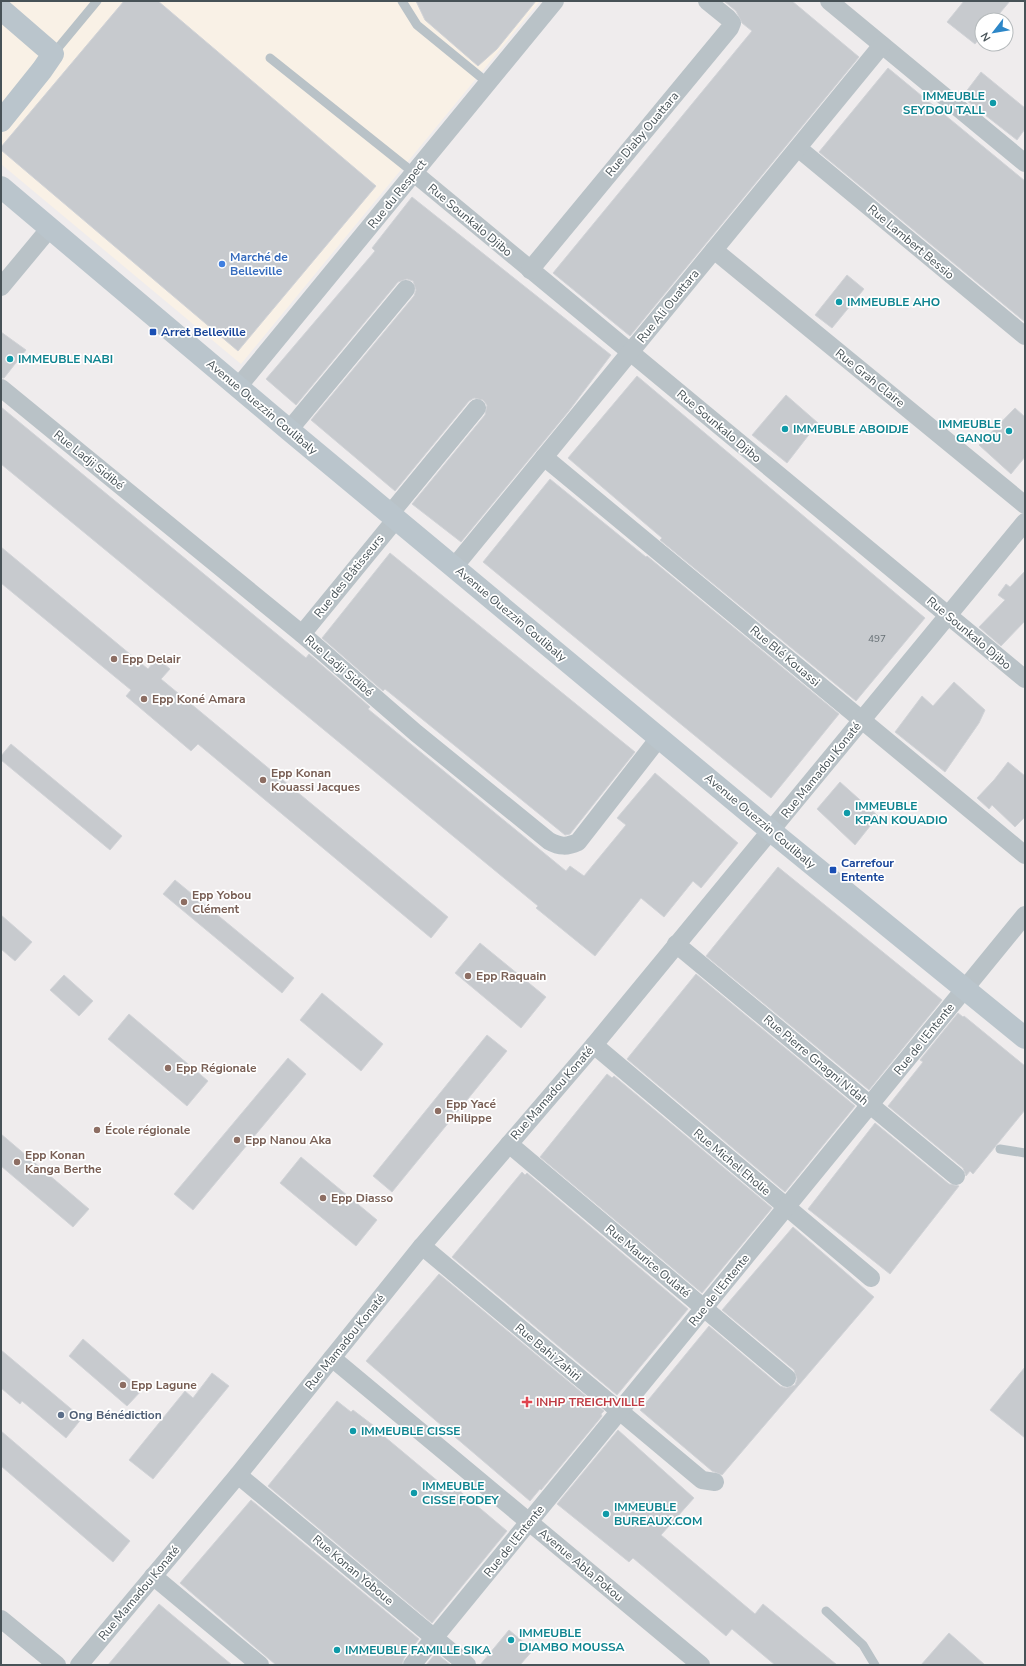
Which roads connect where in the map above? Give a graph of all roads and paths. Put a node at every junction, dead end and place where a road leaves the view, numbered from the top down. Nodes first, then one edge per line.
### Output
1 (97, 1) edge
2 (402, 1) edge
3 (555, 1) edge
4 (707, 1) edge
5 (829, 1) edge
6 (1, 9) edge
7 (882, 45) junction
8 (53, 54) junction
9 (270, 58) dead end
10 (488, 83) junction
11 (1, 121) edge
12 (798, 148) junction
13 (1025, 163) edge
14 (414, 173) junction
15 (1, 187) edge
16 (50, 228) junction
17 (714, 250) junction
18 (530, 270) junction
19 (1, 287) edge
20 (406, 289) dead end
21 (1025, 336) edge
22 (630, 352) junction
23 (1, 388) edge
24 (238, 388) junction
25 (477, 408) dead end
26 (289, 430) junction
27 (544, 457) junction
28 (1025, 505) edge
29 (393, 516) junction
30 (1025, 522) edge
31 (454, 567) junction
32 (948, 615) junction
33 (302, 634) junction
34 (1025, 679) edge
35 (862, 720) junction
36 (660, 738) junction
37 (771, 831) junction
38 (1025, 855) edge
39 (1025, 915) edge
40 (676, 944) junction
41 (966, 988) junction
42 (1025, 1038) edge
43 (594, 1045) junction
44 (870, 1105) junction
45 (508, 1144) junction
46 (1000, 1149) dead end
47 (1025, 1154) edge
48 (956, 1176) dead end
49 (786, 1207) junction
50 (422, 1246) junction
51 (871, 1278) dead end
52 (704, 1308) junction
53 (332, 1358) junction
54 (787, 1378) dead end
55 (620, 1411) junction
56 (238, 1475) junction
57 (715, 1482) dead end
58 (529, 1522) junction
59 (153, 1576) junction
60 (826, 1611) dead end
61 (1, 1619) edge
62 (434, 1638) junction
63 (57, 1665) edge
64 (79, 1665) edge
65 (260, 1665) edge
66 (412, 1665) edge
67 (467, 1665) edge
68 (700, 1665) edge
69 (875, 1665) edge

1 - 8 lane
2 - 10 lane
3 - 10 street, Rue du Respect
4 - 18 street, Rue Diaby Ouattara
5 - 7 street
6 - 8 street
7 - 12 street, Rue Ali Ouattara
7 - 13 street
8 - 11 street
9 - 14 lane
10 - 14 street, Rue du Respect
12 - 17 street, Rue Ali Ouattara
12 - 21 street, Rue Lambert Bessio
14 - 18 street, Rue Sounkalo Djibo
14 - 24 street, Rue du Respect
15 - 16 street, Avenue Ouezzin Coulibaly
16 - 19 street
16 - 24 street, Avenue Ouezzin Coulibaly
17 - 22 street, Rue Ali Ouattara
17 - 28 street, Rue Grah Claire
18 - 22 street, Rue Sounkalo Djibo
20 - 26 street
22 - 27 street, Rue Ali Ouattara
22 - 32 street, Rue Sounkalo Djibo
23 - 33 street, Rue Ladji Sidibé
24 - 26 street, Avenue Ouezzin Coulibaly
25 - 29 street, Rue des Bâtisseurs
26 - 29 street, Avenue Ouezzin Coulibaly
27 - 31 street, Rue Ali Ouattara
27 - 35 street, Rue Blé Kouassi
29 - 31 street, Avenue Ouezzin Coulibaly
29 - 33 street, Rue des Bâtisseurs
30 - 32 street, Rue Mamadou Konaté
31 - 36 street, Avenue Ouezzin Coulibaly
32 - 34 street, Rue Sounkalo Djibo
32 - 35 street, Rue Mamadou Konaté
33 - 36 street, Rue Ladji Sidibé
35 - 37 street, Rue Mamadou Konaté
35 - 38 street, Rue Blé Kouassi
36 - 37 street, Avenue Ouezzin Coulibaly
37 - 40 street, Rue Mamadou Konaté
37 - 41 street, Avenue Ouezzin Coulibaly
39 - 41 street, Rue de l'Entente
40 - 43 street, Rue Mamadou Konaté
40 - 44 street, Rue Pierre Gnagni N'dah
41 - 42 street, Avenue Ouezzin Coulibaly
41 - 44 street, Rue de l'Entente
43 - 45 street, Rue Mamadou Konaté
43 - 49 street, Rue Michel Eholie
44 - 48 street, Rue Pierre Gnagni N'dah
44 - 49 street, Rue de l'Entente
45 - 50 street, Rue Mamadou Konaté
45 - 52 street, Rue Maurice Oulaté
46 - 47 lane
49 - 51 street, Rue Michel Eholie
49 - 52 street, Rue de l'Entente
50 - 53 street, Rue Mamadou Konaté
50 - 55 street, Rue Bahi Zahiri
52 - 54 street, Rue Maurice Oulaté
52 - 55 street, Rue de l'Entente
53 - 56 street, Rue Mamadou Konaté
53 - 58 street, Avenue Abla Pokou
55 - 57 street, Rue Bahi Zahiri
55 - 58 street, Rue de l'Entente
56 - 59 street, Rue Mamadou Konaté
56 - 62 street, Rue Konan Yoboue
58 - 62 street, Rue de l'Entente
58 - 68 street, Avenue Abla Pokou
59 - 64 street, Rue Mamadou Konaté
59 - 65 street
60 - 69 lane
61 - 63 street
62 - 66 street, Rue de l'Entente
62 - 67 street, Rue Konan Yoboue

